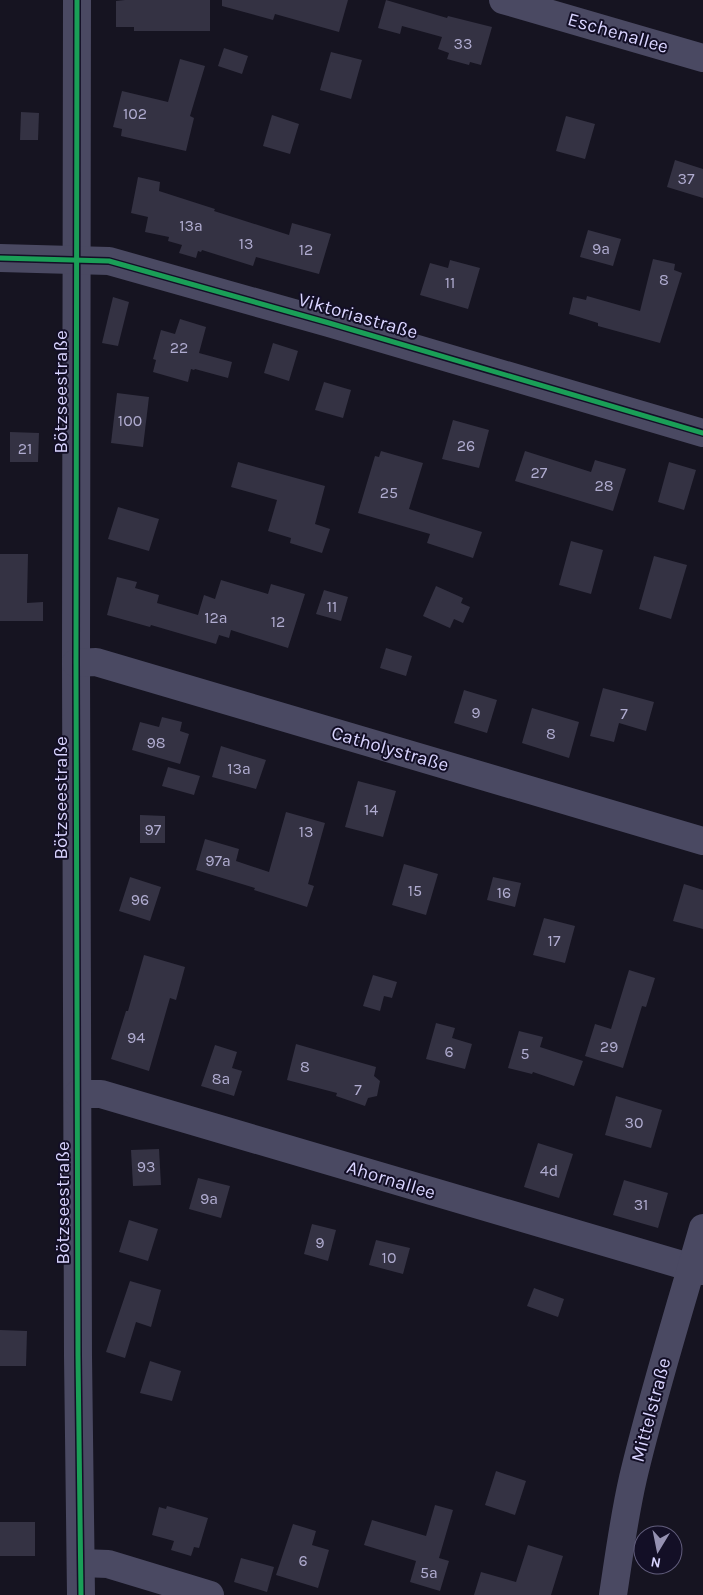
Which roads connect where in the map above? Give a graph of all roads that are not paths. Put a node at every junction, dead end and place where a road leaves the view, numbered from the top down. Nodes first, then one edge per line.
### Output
1 (77, 0) edge
2 (503, 0) edge
3 (703, 58) edge
4 (0, 258) edge
5 (76, 259) junction
6 (703, 433) edge
7 (76, 663) junction
8 (703, 841) edge
9 (78, 1094) junction
10 (703, 1228) edge
11 (697, 1270) edge
12 (81, 1563) junction
13 (81, 1595) edge
14 (210, 1595) edge
15 (613, 1595) edge

1 - 5 street, Bötzseestraße
2 - 3 street, Eschenallee
4 - 5 street, Viktoriastraße
5 - 6 street, Viktoriastraße
5 - 7 street, Bötzseestraße
7 - 8 street, Catholystraße
7 - 9 street, Bötzseestraße
9 - 11 street, Ahornallee
9 - 12 street, Bötzseestraße
10 - 11 street, Mittelstraße
11 - 15 street, Mittelstraße
12 - 13 street, Bötzseestraße
12 - 14 street

